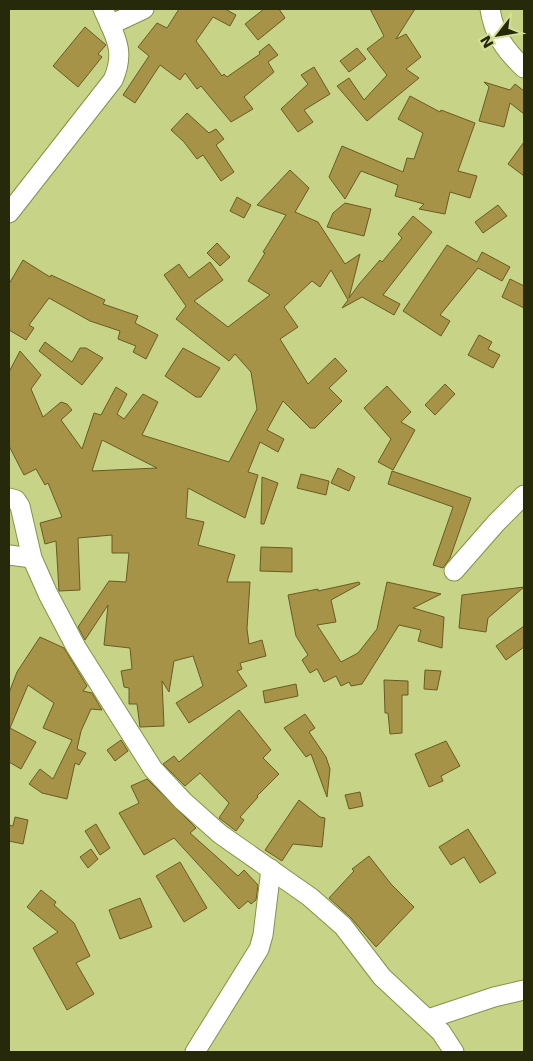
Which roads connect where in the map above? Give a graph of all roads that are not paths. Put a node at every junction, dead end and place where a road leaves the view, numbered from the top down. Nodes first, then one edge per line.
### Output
1 (144, 9) edge
2 (490, 9) edge
3 (106, 17) edge
4 (524, 68) edge
5 (9, 213) edge
6 (524, 495) edge
7 (9, 498) edge
8 (9, 555) edge
9 (32, 558) junction
10 (454, 571) dead end
11 (271, 869) junction
12 (524, 990) edge
13 (428, 1019) junction
14 (195, 1052) edge
15 (454, 1052) edge

1 - 3 street
2 - 4 street
3 - 5 street
6 - 10 street
7 - 9 street
8 - 9 street
9 - 11 street
11 - 13 street
11 - 14 street
12 - 13 street
13 - 15 street

